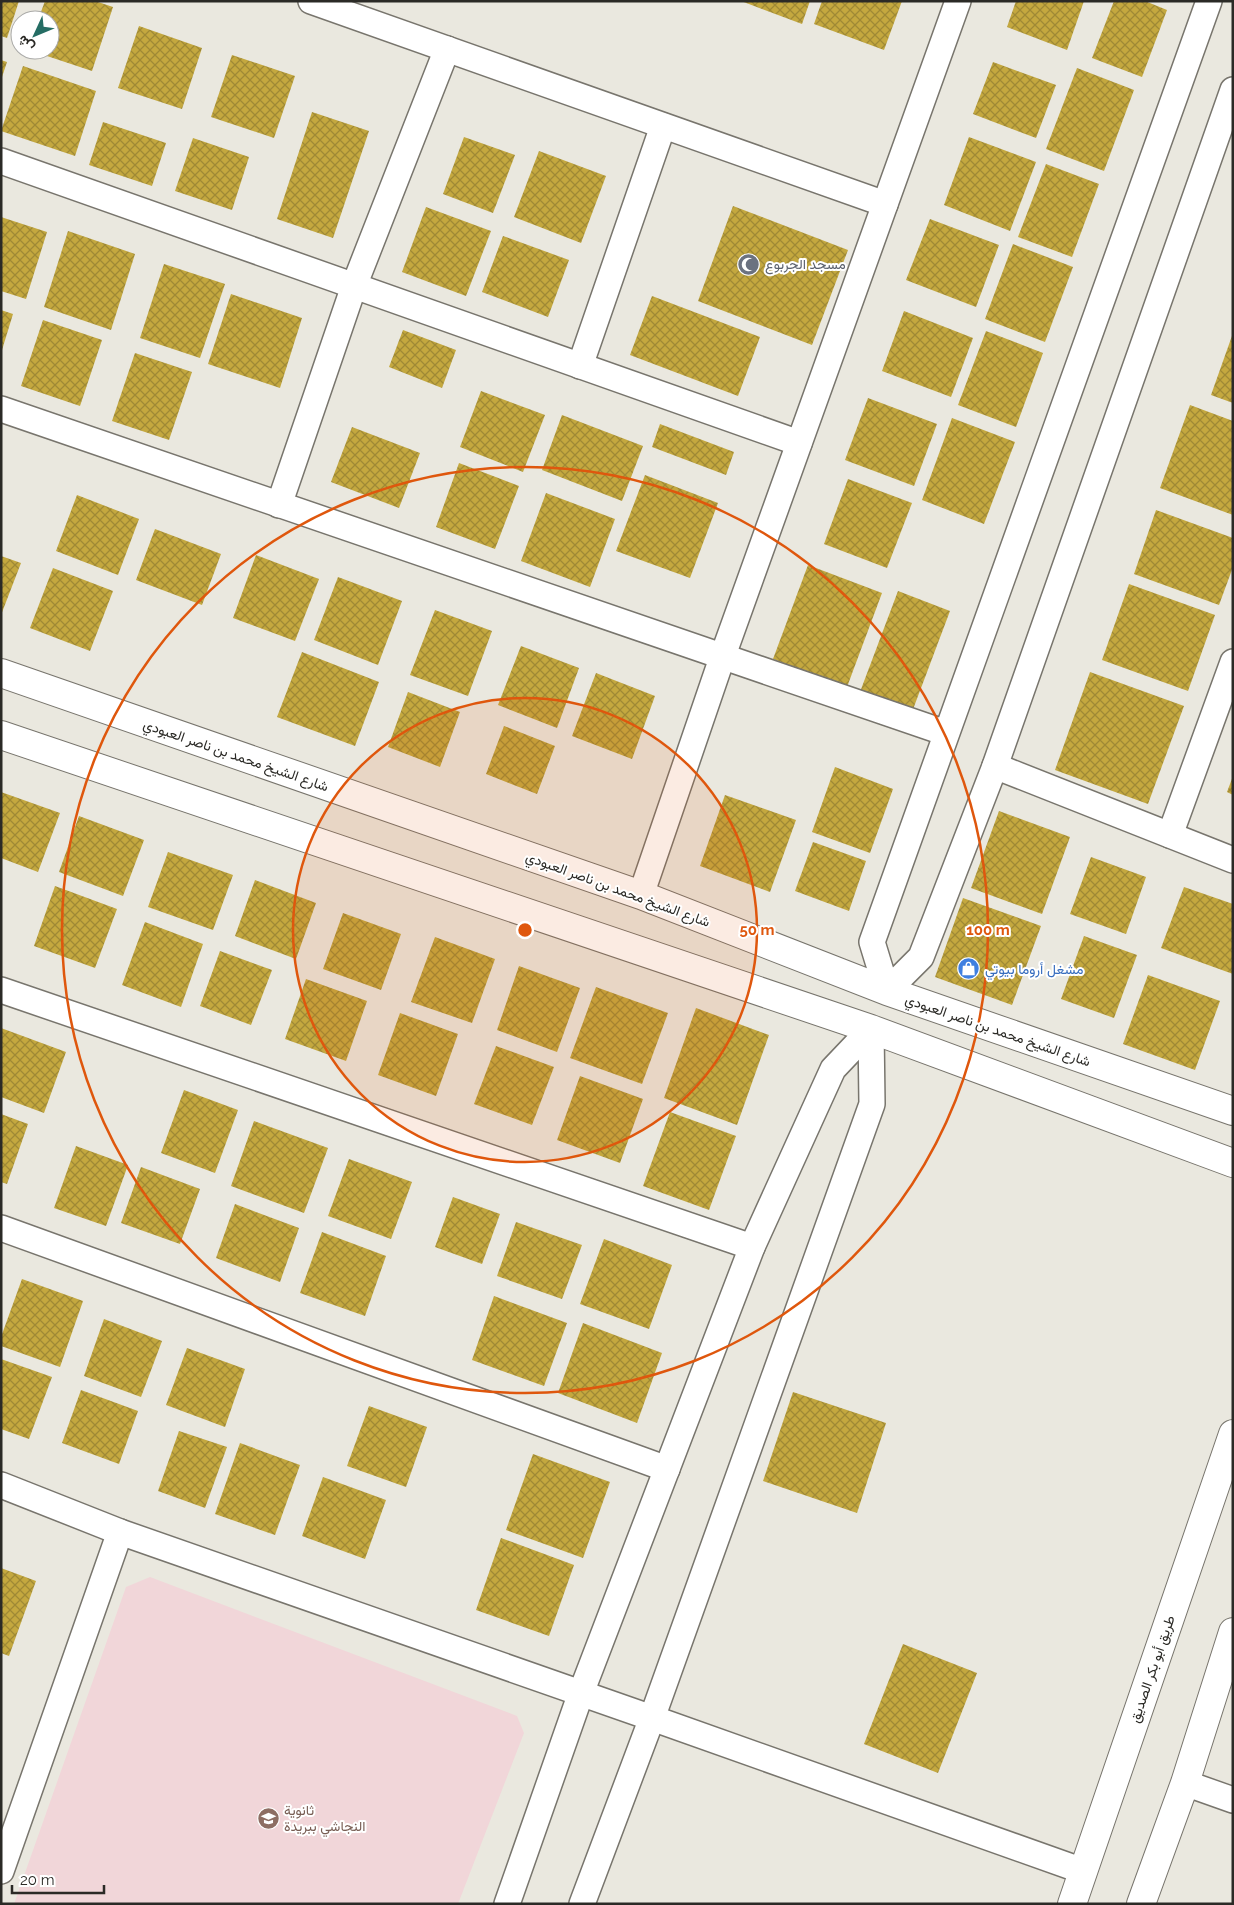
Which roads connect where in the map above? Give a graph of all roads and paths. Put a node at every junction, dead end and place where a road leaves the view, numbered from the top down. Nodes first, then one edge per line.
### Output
1 (311, 1) edge
2 (958, 1) edge
3 (1209, 1) edge
4 (447, 49) junction
5 (1233, 90) edge
6 (663, 126) junction
7 (1, 162) edge
8 (885, 204) junction
9 (354, 286) junction
10 (580, 366) junction
11 (1, 409) edge
12 (799, 443) junction
13 (279, 505) junction
14 (722, 658) junction
15 (1233, 662) edge
16 (1, 673) edge
17 (946, 733) junction
18 (1, 735) edge
19 (995, 766) junction
20 (1170, 834) junction
21 (1233, 860) edge
22 (641, 895) junction
23 (1, 990) edge
24 (887, 992) junction
25 (871, 1029) junction
26 (1233, 1111) edge
27 (1233, 1163) edge
28 (1, 1228) edge
29 (752, 1247) junction
30 (1233, 1434) edge
31 (667, 1469) junction
32 (1, 1485) edge
33 (120, 1532) junction
34 (1233, 1632) edge
35 (581, 1693) junction
36 (652, 1718) junction
37 (1185, 1783) junction
38 (1233, 1800) edge
39 (4, 1855) edge
40 (1083, 1871) junction
41 (507, 1904) edge
42 (582, 1904) edge
43 (1072, 1904) edge
44 (1142, 1904) edge

1 - 4 street
2 - 8 street
3 - 17 street
4 - 6 street
4 - 9 street
5 - 19 street
6 - 8 street
6 - 10 street
7 - 9 street
8 - 12 street
9 - 10 street
9 - 13 street
10 - 12 street
11 - 13 street
12 - 14 street
13 - 14 street
14 - 17 street
14 - 22 street
15 - 20 street
16 - 22 street, شارع الشيخ محمد بن ناصر العبودي
17 - 24 street
18 - 25 street
19 - 20 street
19 - 24 street
20 - 21 street
22 - 24 street, شارع الشيخ محمد بن ناصر العبودي
23 - 29 street
24 - 26 street, شارع الشيخ محمد بن ناصر العبودي
25 - 27 street
25 - 29 street
25 - 36 street
28 - 31 street
29 - 31 street
30 - 40 street, طريق أبو بكر الصديق
31 - 35 street
32 - 33 street
33 - 35 street
33 - 39 street
34 - 37 street
35 - 36 street
35 - 41 street
36 - 40 street
36 - 42 street
37 - 38 street
37 - 44 street
40 - 43 street, طريق أبو بكر الصديق

